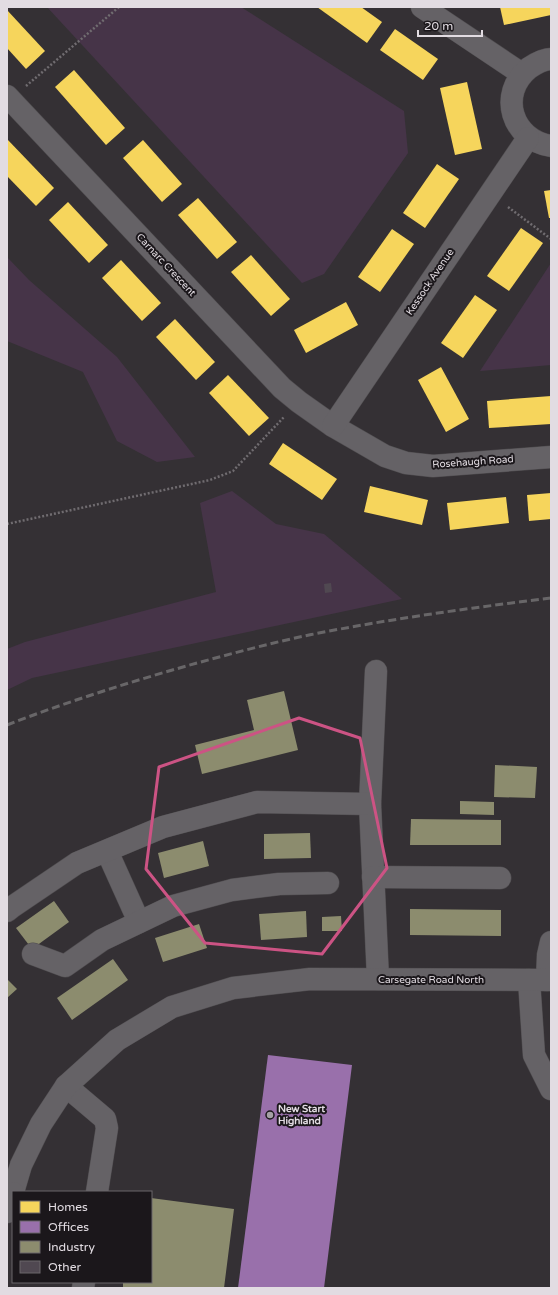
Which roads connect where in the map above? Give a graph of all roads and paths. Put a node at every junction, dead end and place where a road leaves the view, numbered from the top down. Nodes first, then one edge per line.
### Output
1 (118, 7) edge
2 (422, 7) edge
3 (551, 59) edge
4 (522, 74) junction
5 (9, 98) edge
6 (528, 138) junction
7 (551, 146) edge
8 (490, 194) junction
9 (551, 239) edge
10 (299, 402) junction
11 (333, 426) junction
12 (551, 457) edge
13 (7, 524) edge
14 (376, 671) dead end
15 (370, 804) junction
16 (107, 851) junction
17 (373, 878) junction
18 (500, 878) dead end
19 (328, 883) dead end
20 (7, 911) edge
21 (139, 922) junction
22 (551, 942) edge
23 (33, 954) dead end
24 (378, 979) junction
25 (542, 980) edge
26 (66, 1086) junction
27 (551, 1089) edge
28 (13, 1191) edge
29 (97, 1191) edge
30 (12, 1195) edge
31 (7, 1212) edge

1 - 5 path
2 - 4 street
3 - 4 street
4 - 6 street
5 - 10 street, Carnarc Crescent
6 - 7 street
6 - 8 street, Kessock Avenue
8 - 9 path
8 - 11 street, Kessock Avenue
10 - 11 street, Carnarc Crescent
10 - 13 path
11 - 12 street, Rosehaugh Road
14 - 15 street
15 - 16 street
15 - 17 street
16 - 20 street
16 - 21 street
17 - 18 street
17 - 24 street
19 - 21 street
21 - 23 street
22 - 25 street
24 - 25 street, Carsegate Road North
24 - 26 street, Carsegate Road North
25 - 27 street
26 - 28 street, Carsegate Road North
26 - 29 street
30 - 31 street, Carsegate Road North

